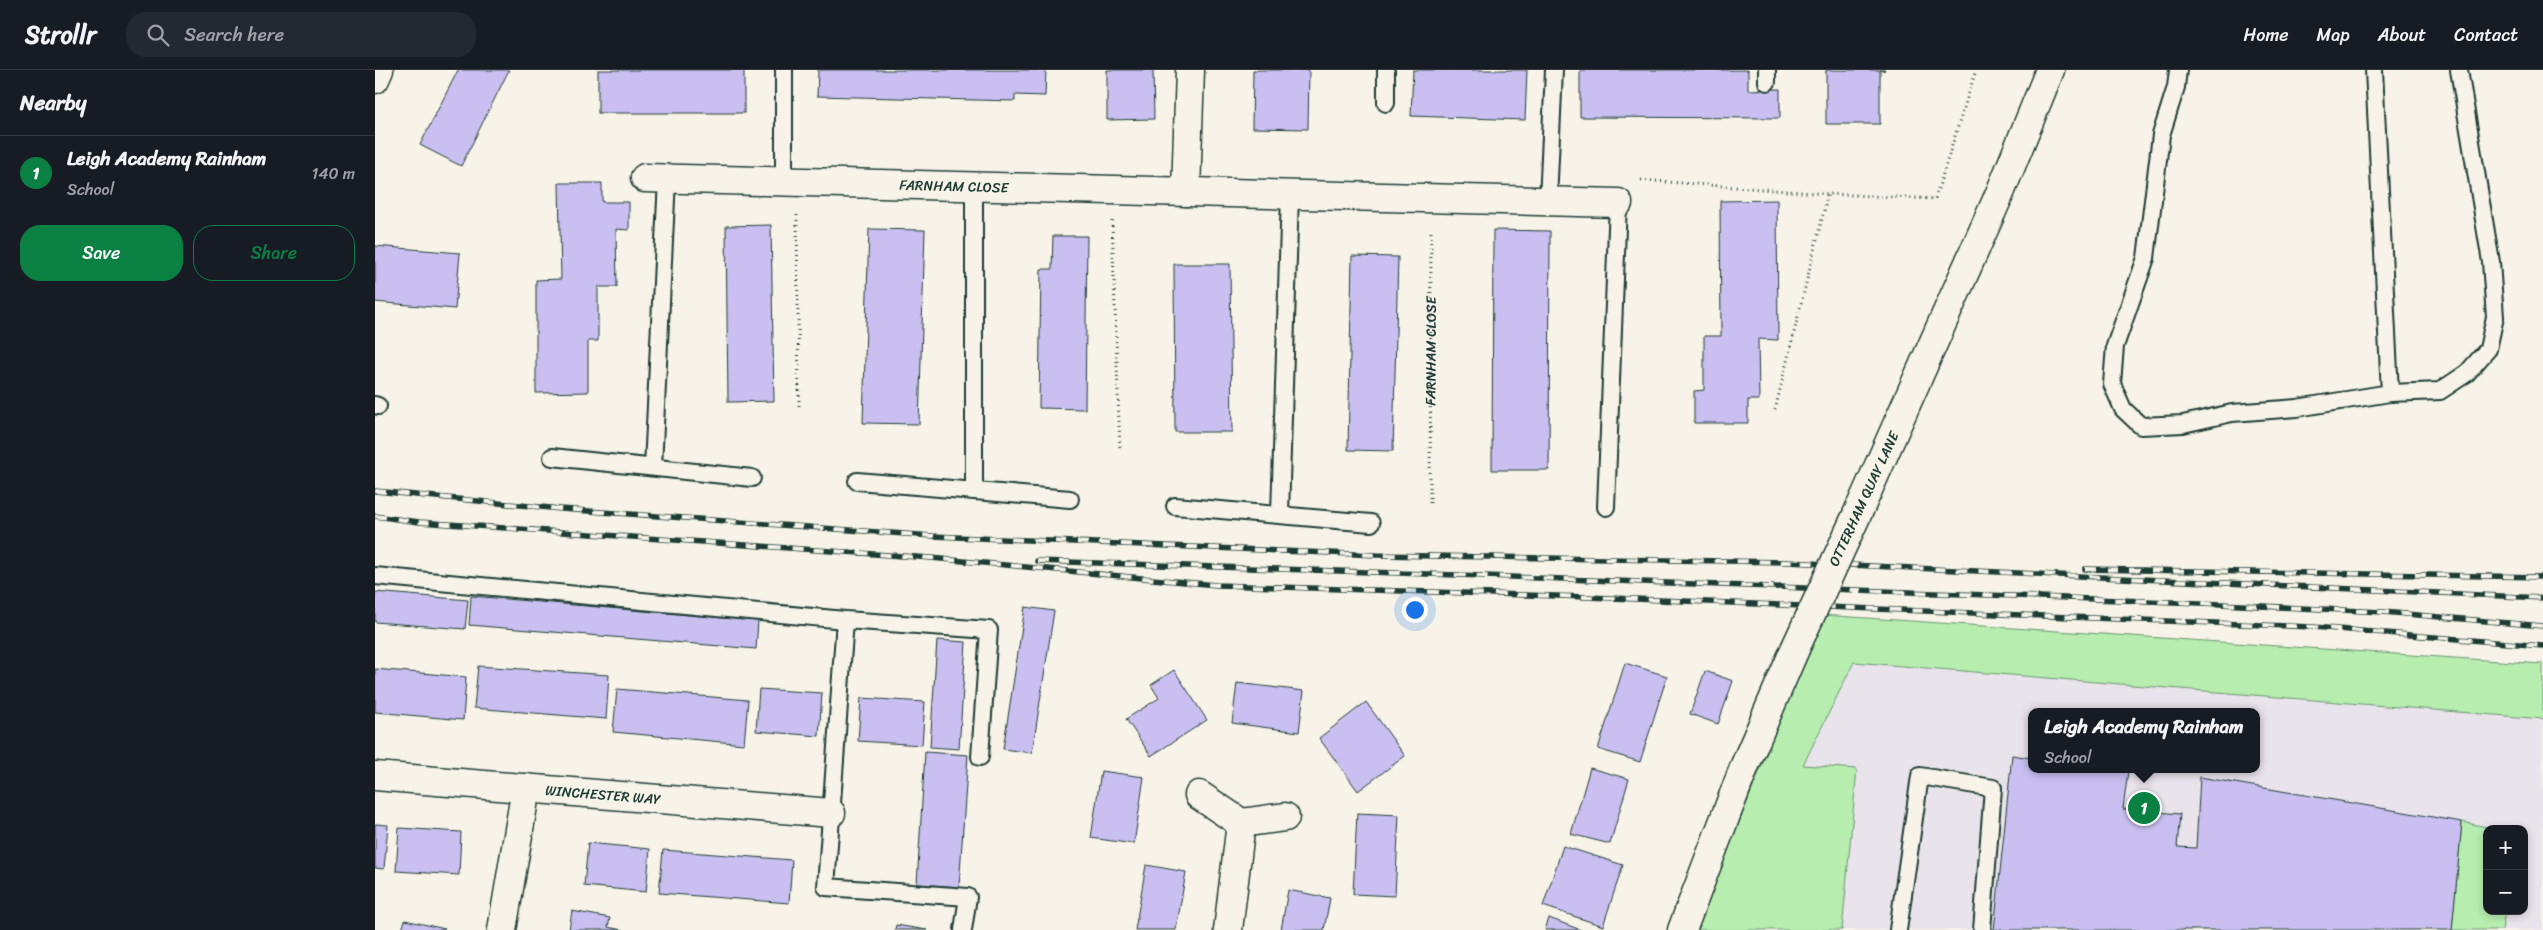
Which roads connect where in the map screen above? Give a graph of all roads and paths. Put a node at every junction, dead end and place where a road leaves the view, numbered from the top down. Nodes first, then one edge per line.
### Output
1 (379, 70) edge
2 (784, 70) edge
3 (1190, 70) edge
4 (1386, 70) edge
5 (1554, 70) edge
6 (1976, 70) edge
7 (2050, 70) edge
8 (2178, 70) edge
9 (2374, 70) edge
10 (2459, 70) edge
11 (375, 79) edge
12 (1385, 104) dead end
13 (656, 178) joint
14 (791, 182) junction
15 (974, 186) junction
16 (1111, 190) junction
17 (1185, 192) junction
18 (1625, 192) junction
19 (1290, 194) junction
20 (1828, 194) junction
21 (1431, 198) junction
22 (1548, 201) junction
23 (2390, 393) junction
24 (799, 407) dead end
25 (1775, 410) dead end
26 (1120, 450) dead end
27 (552, 456) dead end
28 (653, 467) junction
29 (753, 478) dead end
30 (857, 481) dead end
31 (974, 491) junction
32 (1070, 499) dead end
33 (1430, 502) dead end
34 (1175, 506) dead end
35 (1606, 507) dead end
36 (1280, 514) junction
37 (1371, 523) dead end
38 (375, 576) edge
39 (845, 620) junction
40 (981, 757) dead end
41 (375, 776) edge
42 (526, 788) junction
43 (1199, 795) dead end
44 (831, 813) junction
45 (1285, 817) dead end
46 (1241, 823) junction
47 (502, 930) edge
48 (963, 930) edge
49 (1228, 930) edge
50 (1682, 930) edge
51 (1898, 930) edge
52 (1982, 930) edge

1 - 11 street
2 - 14 lane
3 - 17 street
4 - 12 lane
5 - 22 lane
6 - 20 path
7 - 50 street, OTTERHAM QUAY LANE, bridge
8 - 23 lane
9 - 23 lane
10 - 23 lane
13 - 14 street, FARNHAM CLOSE
13 - 28 lane
14 - 15 street, FARNHAM CLOSE
14 - 24 path
15 - 16 street, FARNHAM CLOSE
15 - 31 lane
16 - 17 street, FARNHAM CLOSE
16 - 26 path
17 - 19 street, FARNHAM CLOSE
18 - 20 path
18 - 22 street, FARNHAM CLOSE
18 - 35 lane
19 - 21 street, FARNHAM CLOSE
19 - 36 lane
20 - 25 path
21 - 22 street, FARNHAM CLOSE
21 - 33 path, FARNHAM CLOSE
27 - 28 lane
28 - 29 lane
30 - 31 lane
31 - 32 lane
34 - 36 lane
36 - 37 lane
38 - 39 lane
39 - 40 lane
39 - 44 lane
41 - 42 street, WINCHESTER WAY
42 - 44 street, WINCHESTER WAY
42 - 47 street
43 - 46 street
44 - 48 lane
45 - 46 street
46 - 49 street
51 - 52 lane

